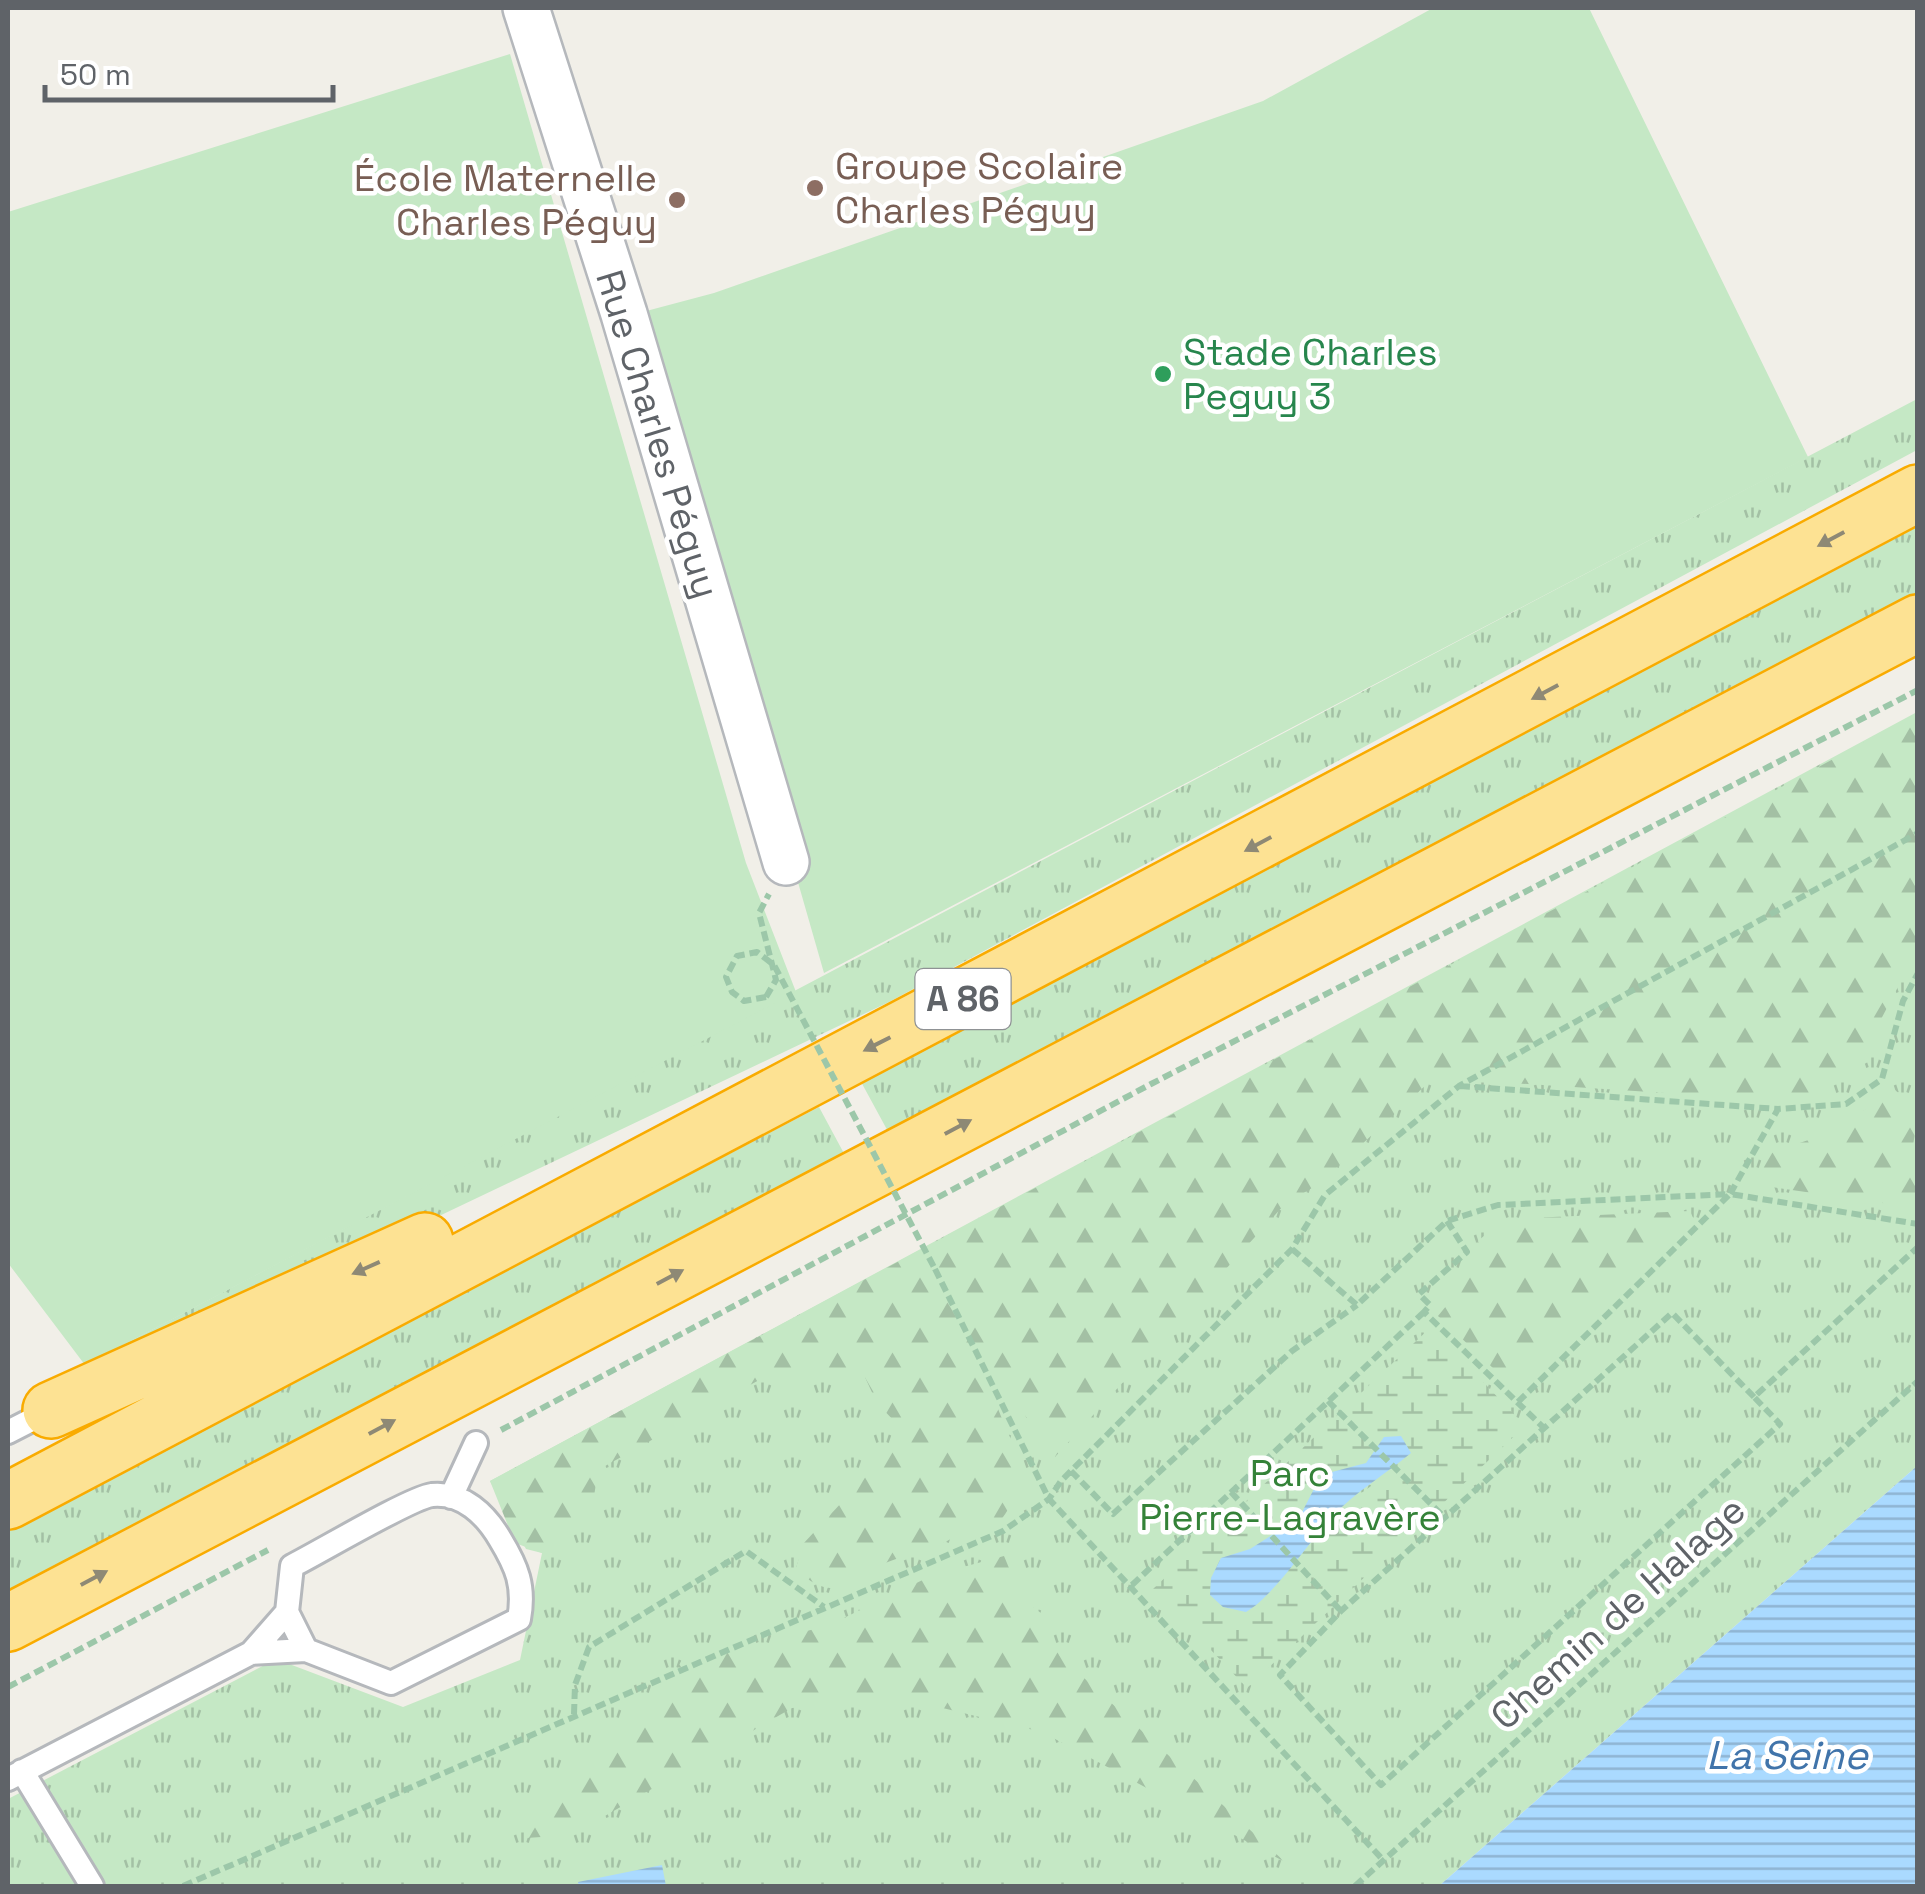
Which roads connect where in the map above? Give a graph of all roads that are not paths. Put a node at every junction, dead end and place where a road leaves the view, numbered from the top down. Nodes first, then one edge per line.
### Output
1 (526, 8) edge
2 (1918, 493) edge
3 (1918, 623) edge
4 (786, 862) road end
5 (521, 1228) junction
6 (29, 1421) edge
7 (476, 1443) road end
8 (450, 1497) junction
9 (8, 1501) edge
10 (286, 1612) junction
11 (8, 1623) edge
12 (306, 1650) junction
13 (251, 1653) junction
14 (15, 1775) edge
15 (92, 1886) edge

1 - 4 street, Rue Charles Péguy
2 -> 5 highway, A 86
11 -> 3 highway
5 -> 6 highway
5 - 9 highway, A 86
7 - 8 lane
8 - 10 lane
8 - 12 lane
10 - 12 lane
10 - 13 lane
12 - 13 lane
13 - 14 lane
14 - 15 lane

